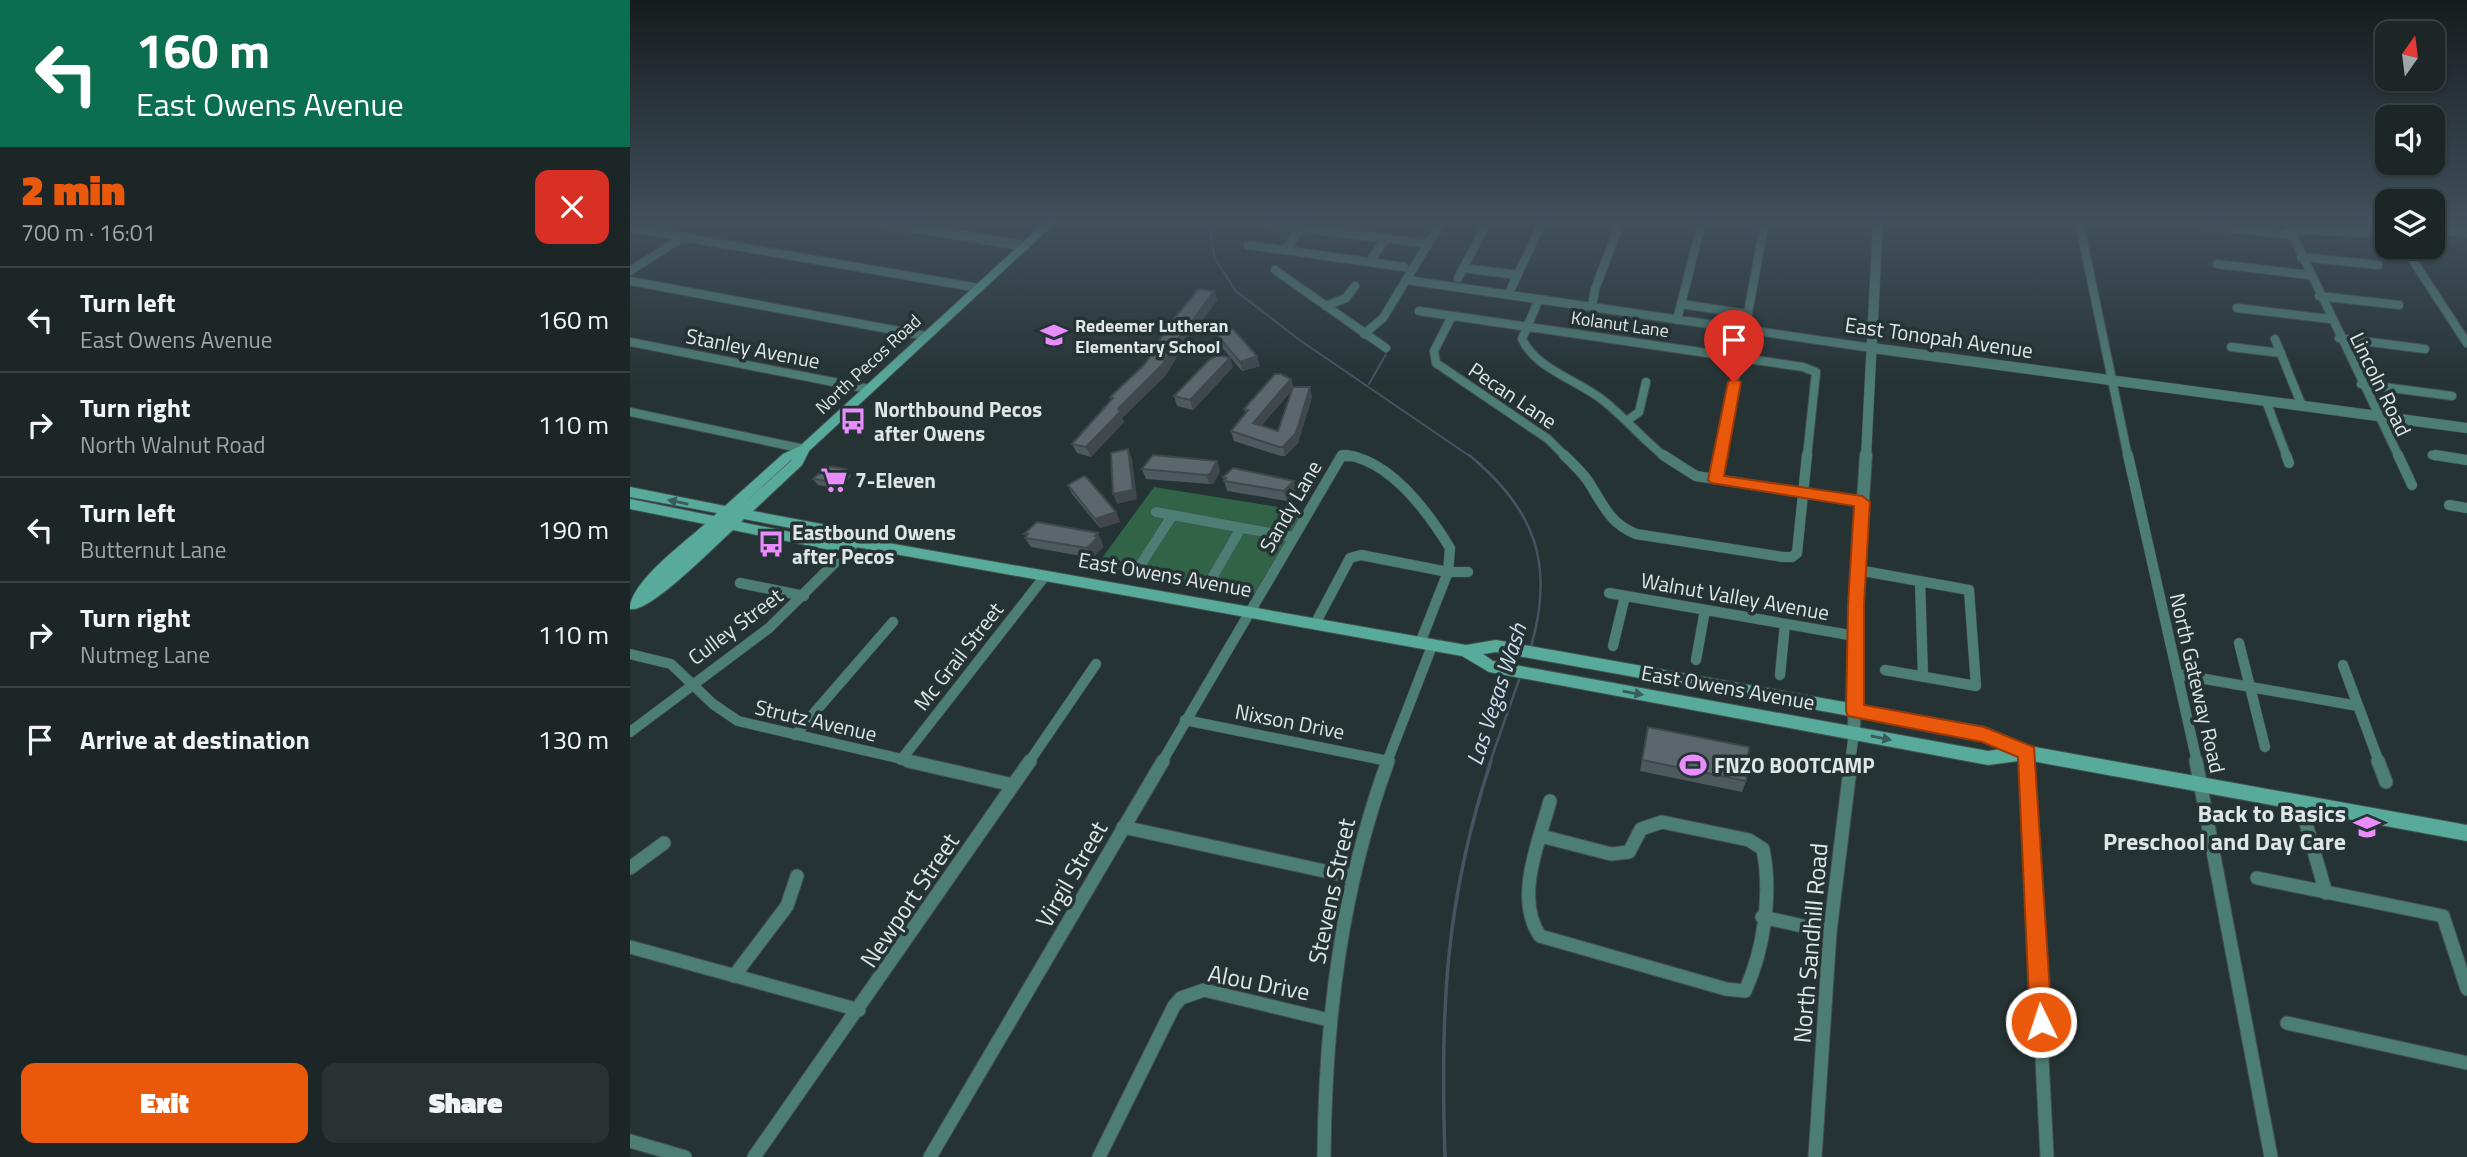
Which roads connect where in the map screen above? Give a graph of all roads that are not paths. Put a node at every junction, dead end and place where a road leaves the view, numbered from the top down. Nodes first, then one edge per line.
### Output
1 (904, 275) edge
2 (993, 275) edge
3 (1282, 275) edge
4 (1410, 275) edge
5 (1460, 275) edge
6 (1517, 275) edge
7 (1600, 275) edge
8 (1688, 275) edge
9 (1755, 275) edge
10 (1877, 275) edge
11 (2090, 275) edge
12 (2309, 275) edge
13 (2422, 275) edge
14 (1458, 278) dead end
15 (630, 281) edge
16 (1407, 281) junction
17 (1355, 286) dead end
18 (979, 288) junction
19 (1508, 295) junction
20 (2319, 296) junction
21 (1539, 299) junction
22 (1681, 304) junction
23 (2399, 305) dead end
24 (1326, 306) junction
25 (1592, 307) junction
26 (2237, 308) dead end
27 (1419, 311) dead end
28 (1748, 314) junction
29 (1452, 316) junction
30 (2330, 319) junction
31 (1677, 320) junction
32 (1527, 327) junction
33 (1745, 330) junction
34 (1364, 334) junction
35 (926, 337) junction
36 (2339, 338) junction
37 (2275, 339) dead end
38 (630, 342) edge
39 (2467, 343) edge
40 (2231, 347) dead end
41 (1386, 348) dead end
42 (1872, 348) junction
43 (2425, 349) dead end
44 (2281, 353) junction
45 (1739, 357) junction
46 (2111, 380) junction
47 (1646, 382) dead end
48 (2361, 384) junction
49 (869, 389) junction
50 (2452, 396) dead end
51 (2266, 401) junction
52 (2302, 406) junction
53 (630, 412) edge
54 (2377, 416) junction
55 (1628, 420) junction
56 (2467, 428) edge
57 (804, 449) junction
58 (1342, 455) joint
59 (2432, 455) dead end
60 (2467, 460) edge
61 (2289, 463) dead end
62 (781, 478) junction
63 (1716, 480) junction
64 (2412, 485) dead end
65 (630, 492) edge
66 (1805, 493) junction
67 (1862, 502) junction
68 (630, 503) edge
69 (2449, 505) dead end
70 (2467, 508) edge
71 (1156, 512) dead end
72 (1172, 516) junction
73 (727, 519) junction
74 (797, 526) junction
75 (1241, 528) junction
76 (1292, 537) junction
77 (856, 542) junction
78 (1141, 564) dead end
79 (1858, 570) junction
80 (1448, 572) junction
81 (1468, 572) dead end
82 (1045, 576) junction
83 (1212, 578) dead end
84 (1920, 581) junction
85 (740, 583) dead end
86 (1609, 593) dead end
87 (804, 596) junction
88 (1625, 596) junction
89 (633, 607) edge
90 (1705, 610) junction
91 (1248, 612) junction
92 (893, 622) dead end
93 (1315, 624) junction
94 (1785, 624) junction
95 (1856, 636) junction
96 (2239, 643) dead end
97 (1426, 644) junction
98 (1613, 646) dead end
99 (1466, 651) junction
100 (630, 654) edge
101 (1696, 660) dead end
102 (1096, 664) dead end
103 (2343, 665) dead end
104 (1885, 670) dead end
105 (2177, 674) junction
106 (1780, 675) dead end
107 (1923, 677) junction
108 (693, 682) junction
109 (2249, 687) junction
110 (2358, 706) junction
111 (1855, 711) junction
112 (1185, 720) junction
113 (630, 732) edge
114 (1854, 733) junction
115 (795, 735) junction
116 (2265, 747) dead end
117 (2027, 753) junction
118 (901, 760) junction
119 (1388, 761) junction
120 (2386, 782) dead end
121 (2202, 785) junction
122 (1013, 786) junction
123 (1550, 801) dead end
124 (2300, 803) junction
125 (1123, 827) junction
126 (2467, 833) edge
127 (1541, 836) junction
128 (664, 844) dead end
129 (630, 868) edge
130 (797, 876) dead end
131 (1352, 877) junction
132 (2258, 878) dead end
133 (2326, 893) junction
134 (1762, 917) junction
135 (1830, 932) junction
136 (630, 947) edge
137 (734, 976) junction
138 (2467, 989) edge
139 (859, 1010) junction
140 (1329, 1020) junction
141 (2287, 1023) dead end
142 (2467, 1063) edge
143 (630, 1141) edge
144 (685, 1157) edge
145 (754, 1157) edge
146 (930, 1157) edge
147 (1099, 1157) edge
148 (1324, 1157) edge
149 (1815, 1157) edge
150 (2047, 1157) edge
151 (2271, 1157) edge

1 - 18 street
2 - 18 main road, North Pecos Road
3 - 24 street
4 - 16 street
5 - 14 street
6 - 19 street
7 - 25 street
8 - 22 street
9 - 28 street
10 - 42 street
11 - 46 street, North Gateway Road
12 - 20 street, Lincoln Road
13 - 39 street
15 - 35 street
16 - 19 street, East Tonopah Avenue
16 - 34 street
17 - 24 street
18 - 35 main road, North Pecos Road
19 - 21 street, East Tonopah Avenue
20 - 23 street
20 - 30 street, Lincoln Road
21 - 25 street, East Tonopah Avenue
21 - 32 street
22 - 28 street
22 - 31 street
24 - 34 street
25 - 31 street, East Tonopah Avenue
26 - 30 street
27 - 29 street, Kolanut Lane
28 - 33 street
29 - 32 street, Kolanut Lane
29 - 66 street, Pecan Lane
30 - 36 street, Lincoln Road
31 - 33 street, East Tonopah Avenue
32 - 45 street, Kolanut Lane
32 - 55 street
33 - 42 street, East Tonopah Avenue
34 - 41 street
35 - 49 main road, North Pecos Road
36 - 43 street
36 - 48 street, Lincoln Road
37 - 44 street
38 - 49 street, Stanley Avenue
40 - 44 street
42 - 46 street, East Tonopah Avenue
42 - 67 street
44 - 52 street
45 - 63 street
45 - 66 street, Kolanut Lane
46 - 51 street, East Tonopah Avenue
46 - 105 street, North Gateway Road
47 - 55 street
48 - 50 street
48 - 54 street, Lincoln Road
49 - 57 main road, North Pecos Road
51 - 52 street, East Tonopah Avenue
51 - 61 street
52 - 54 street, East Tonopah Avenue
53 - 57 street
54 - 56 street, East Tonopah Avenue
54 - 64 street, Lincoln Road
55 - 63 street
57 - 62 main road, North Pecos Road
57 - 73 main road, North Pecos Road
58 - 76 street, Sandy Lane
58 - 80 street, Stevens Street
59 - 60 street
62 - 73 main road, North Pecos Road
62 - 74 main road
63 - 66 street
73 -> 65 main road, East Owens Avenue
66 - 67 street
67 - 79 street
68 - 73 main road, East Owens Avenue
69 - 70 street
71 - 72 street
72 - 75 street
72 - 78 street
73 - 74 main road, East Owens Avenue
73 - 77 main road, East Owens Avenue
73 - 89 main road, North Pecos Road
74 - 77 main road, East Owens Avenue
75 - 76 street
75 - 83 street
76 - 91 street, Sandy Lane
77 - 82 main road, East Owens Avenue
77 - 87 street, Culley Street
79 - 84 street
79 - 95 street
80 - 81 street
80 - 93 street
80 - 97 street, Stevens Street
82 - 91 main road, East Owens Avenue
82 - 118 street, Mc Grail Street
84 - 107 street
84 - 107 street
85 - 87 street
86 - 88 street, Walnut Valley Avenue
87 - 108 street, Culley Street
88 - 90 street, Walnut Valley Avenue
88 - 98 street
90 - 94 street, Walnut Valley Avenue
90 - 101 street
91 - 93 main road, East Owens Avenue
91 - 112 street, Virgil Street
92 - 115 street
93 - 97 main road, East Owens Avenue
94 - 95 street, Walnut Valley Avenue
94 - 106 street
95 - 111 street
96 - 109 street
97 - 99 main road, East Owens Avenue
97 - 119 street, Stevens Street
99 - 111 main road, East Owens Avenue
99 -> 114 main road, East Owens Avenue
100 - 108 street, Strutz Avenue
102 - 122 street, Newport Street
103 - 110 street
104 - 107 street
105 - 109 street
105 - 121 street, North Gateway Road
108 - 113 street, Culley Street
108 - 115 street, Strutz Avenue
109 - 110 street
109 - 116 street
110 - 120 street
111 - 114 street
111 - 117 main road, East Owens Avenue
112 - 119 street, Nixson Drive
112 - 125 street, Virgil Street
114 -> 117 main road, East Owens Avenue
114 - 135 street, North Sandhill Road
115 - 118 street, Strutz Avenue
117 - 121 main road, East Owens Avenue
117 - 150 street
118 - 122 street, Strutz Avenue
119 - 131 street, Stevens Street
121 - 124 main road, East Owens Avenue
121 - 151 street, North Gateway Road
122 - 139 street, Newport Street
123 - 127 street
124 - 126 main road, East Owens Avenue
124 - 133 street
125 - 131 street
125 - 146 street, Virgil Street
127 - 134 street
127 - 134 street
128 - 129 street
130 - 137 street
131 - 140 street, Stevens Street
132 - 133 street
133 - 138 street
134 - 135 street
135 - 149 street, North Sandhill Road
136 - 137 street
137 - 139 street
139 - 145 street, Newport Street
140 - 147 street, Alou Drive
140 - 148 street, Stevens Street
141 - 142 street
143 - 144 street

